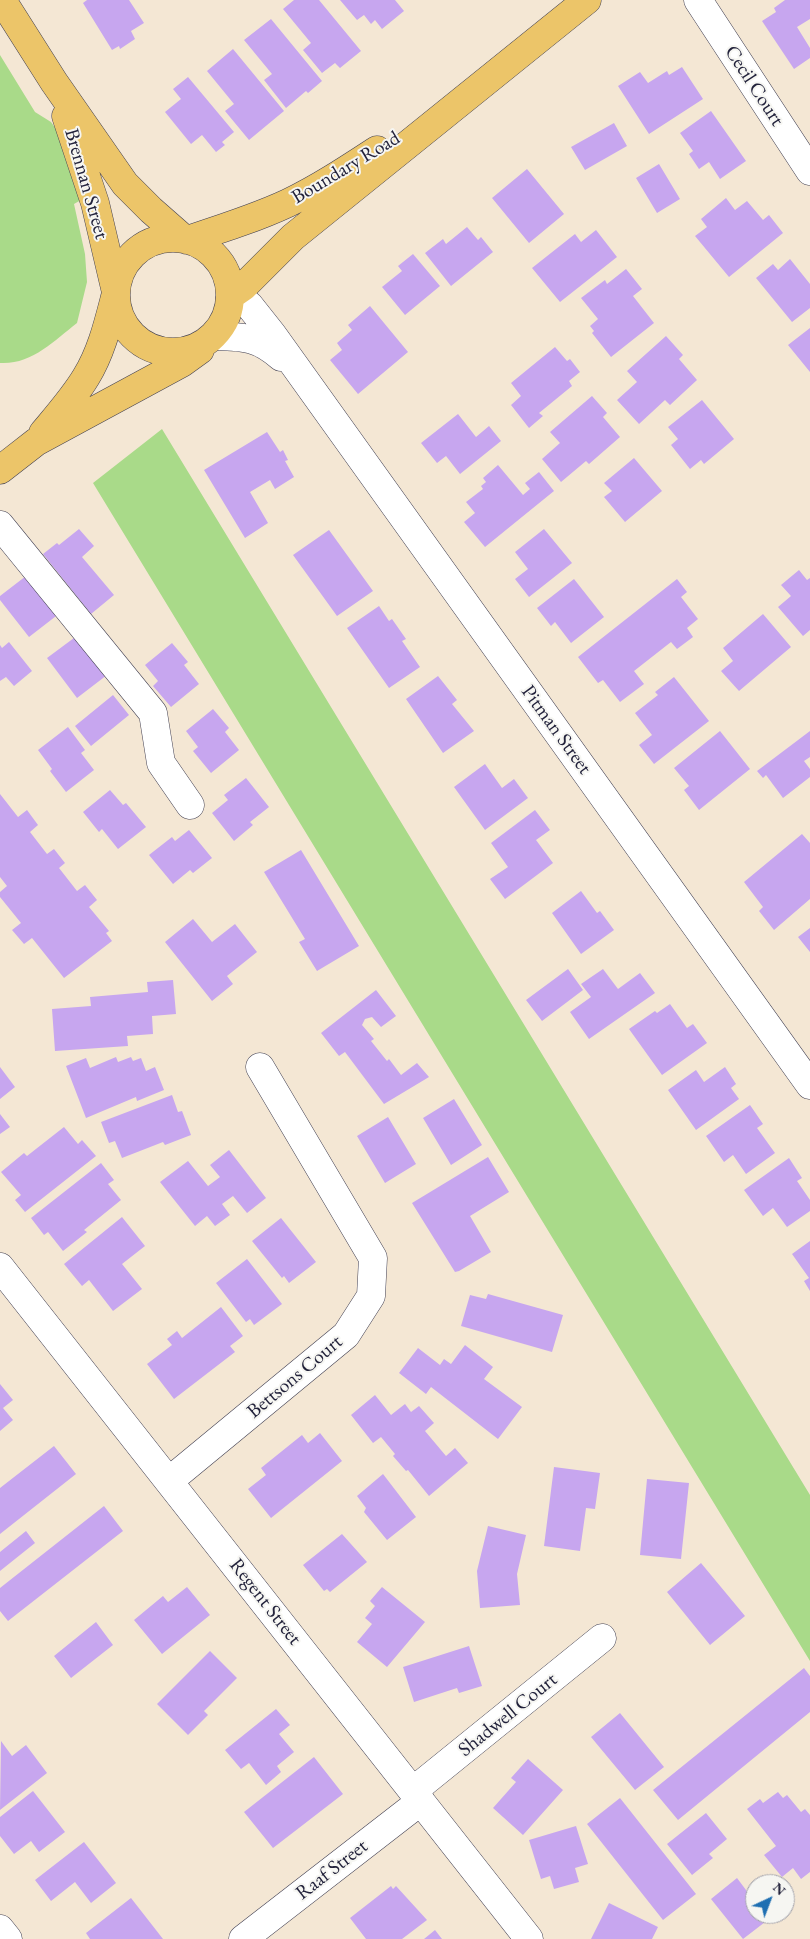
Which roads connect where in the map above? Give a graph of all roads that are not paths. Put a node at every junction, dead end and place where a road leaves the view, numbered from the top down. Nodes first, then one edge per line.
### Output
1 (2, 0) edge
2 (587, 0) edge
3 (698, 0) edge
4 (494, 76) junction
5 (54, 82) junction
6 (810, 171) edge
7 (185, 239) junction
8 (115, 292) junction
9 (230, 298) junction
10 (213, 338) junction
11 (301, 375) junction
12 (36, 442) junction
13 (0, 470) edge
14 (0, 526) edge
15 (190, 805) dead end
16 (260, 1067) dead end
17 (810, 1085) edge
18 (0, 1267) edge
19 (169, 1481) junction
20 (602, 1638) dead end
21 (417, 1796) junction
22 (0, 1929) edge
23 (8, 1939) edge
24 (243, 1939) edge
25 (529, 1939) edge

1 - 5 main road, Brennan Street
2 - 4 main road, Boundary Road
3 - 6 street, Cecil Court
4 - 7 main road, Boundary Road
4 - 9 main road, Boundary Road
5 - 7 main road, Brennan Street
5 - 8 main road, Brennan Street
7 - 8 main road
7 - 9 main road
8 - 10 main road
8 - 12 main road
9 - 10 main road
9 - 11 street, Pitman Street
10 - 11 street, Pitman Street
10 - 12 main road
11 - 17 street, Pitman Street
12 - 13 main road
14 - 15 street
16 - 19 street, Bettsons Court
18 - 19 street, Regent Street
19 - 21 street, Regent Street
20 - 21 street, Shadwell Court
21 - 24 street, Raaf Street
21 - 25 street, Regent Street
22 - 23 street

